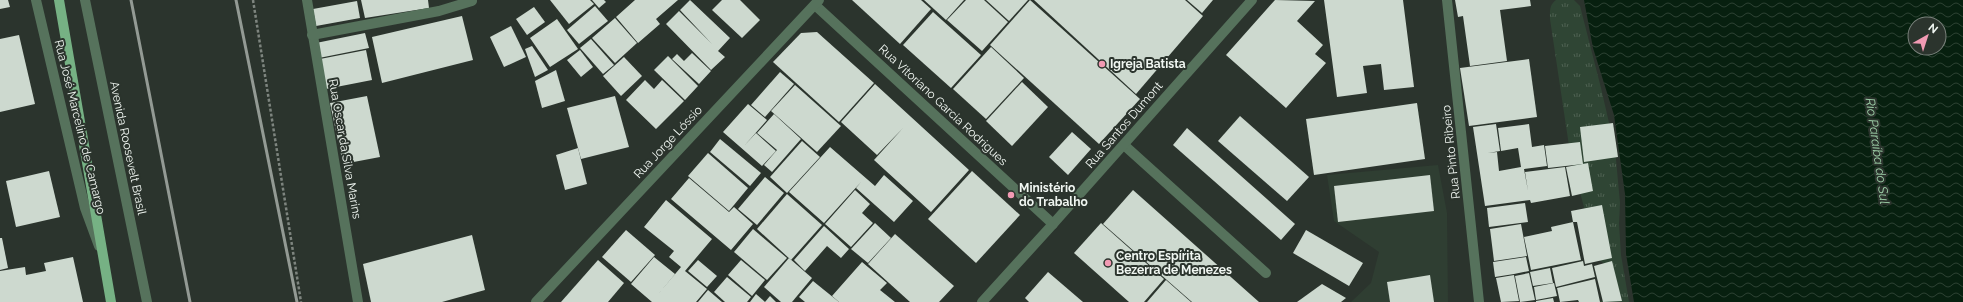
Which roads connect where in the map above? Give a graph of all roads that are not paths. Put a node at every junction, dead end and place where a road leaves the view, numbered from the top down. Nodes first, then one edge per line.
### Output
1 (36, 0) edge
2 (60, 0) edge
3 (85, 0) edge
4 (307, 0) edge
5 (1252, 0) edge
6 (1447, 0) edge
7 (472, 1) edge
8 (817, 2) edge
9 (312, 35) junction
10 (1124, 145) junction
11 (1053, 224) junction
12 (103, 259) junction
13 (1266, 273) dead end
14 (112, 302) edge
15 (147, 302) edge
16 (358, 302) edge
17 (536, 302) edge
18 (982, 302) edge
19 (1479, 302) edge

1 - 12 street, Rua José Marcelino de Camargo
2 - 12 main road, Rua José Marcelino de Camargo
3 - 15 street, Avenida Roosevelt Brasil
4 - 9 street, Rua Oscar da Silva Marins
5 - 10 street, Rua Santos Dumont
6 - 19 street, Rua Pinto Ribeiro
7 - 9 street
8 - 11 street, Rua Vitoriano Garcia Rodrigues
8 - 17 street, Rua Jorge Lóssio
9 - 16 street, Rua Oscar da Silva Marins
10 - 11 street, Rua Santos Dumont
10 - 13 street
11 - 18 street, Rua Santos Dumont
12 - 14 main road, Rua José Marcelino de Camargo

